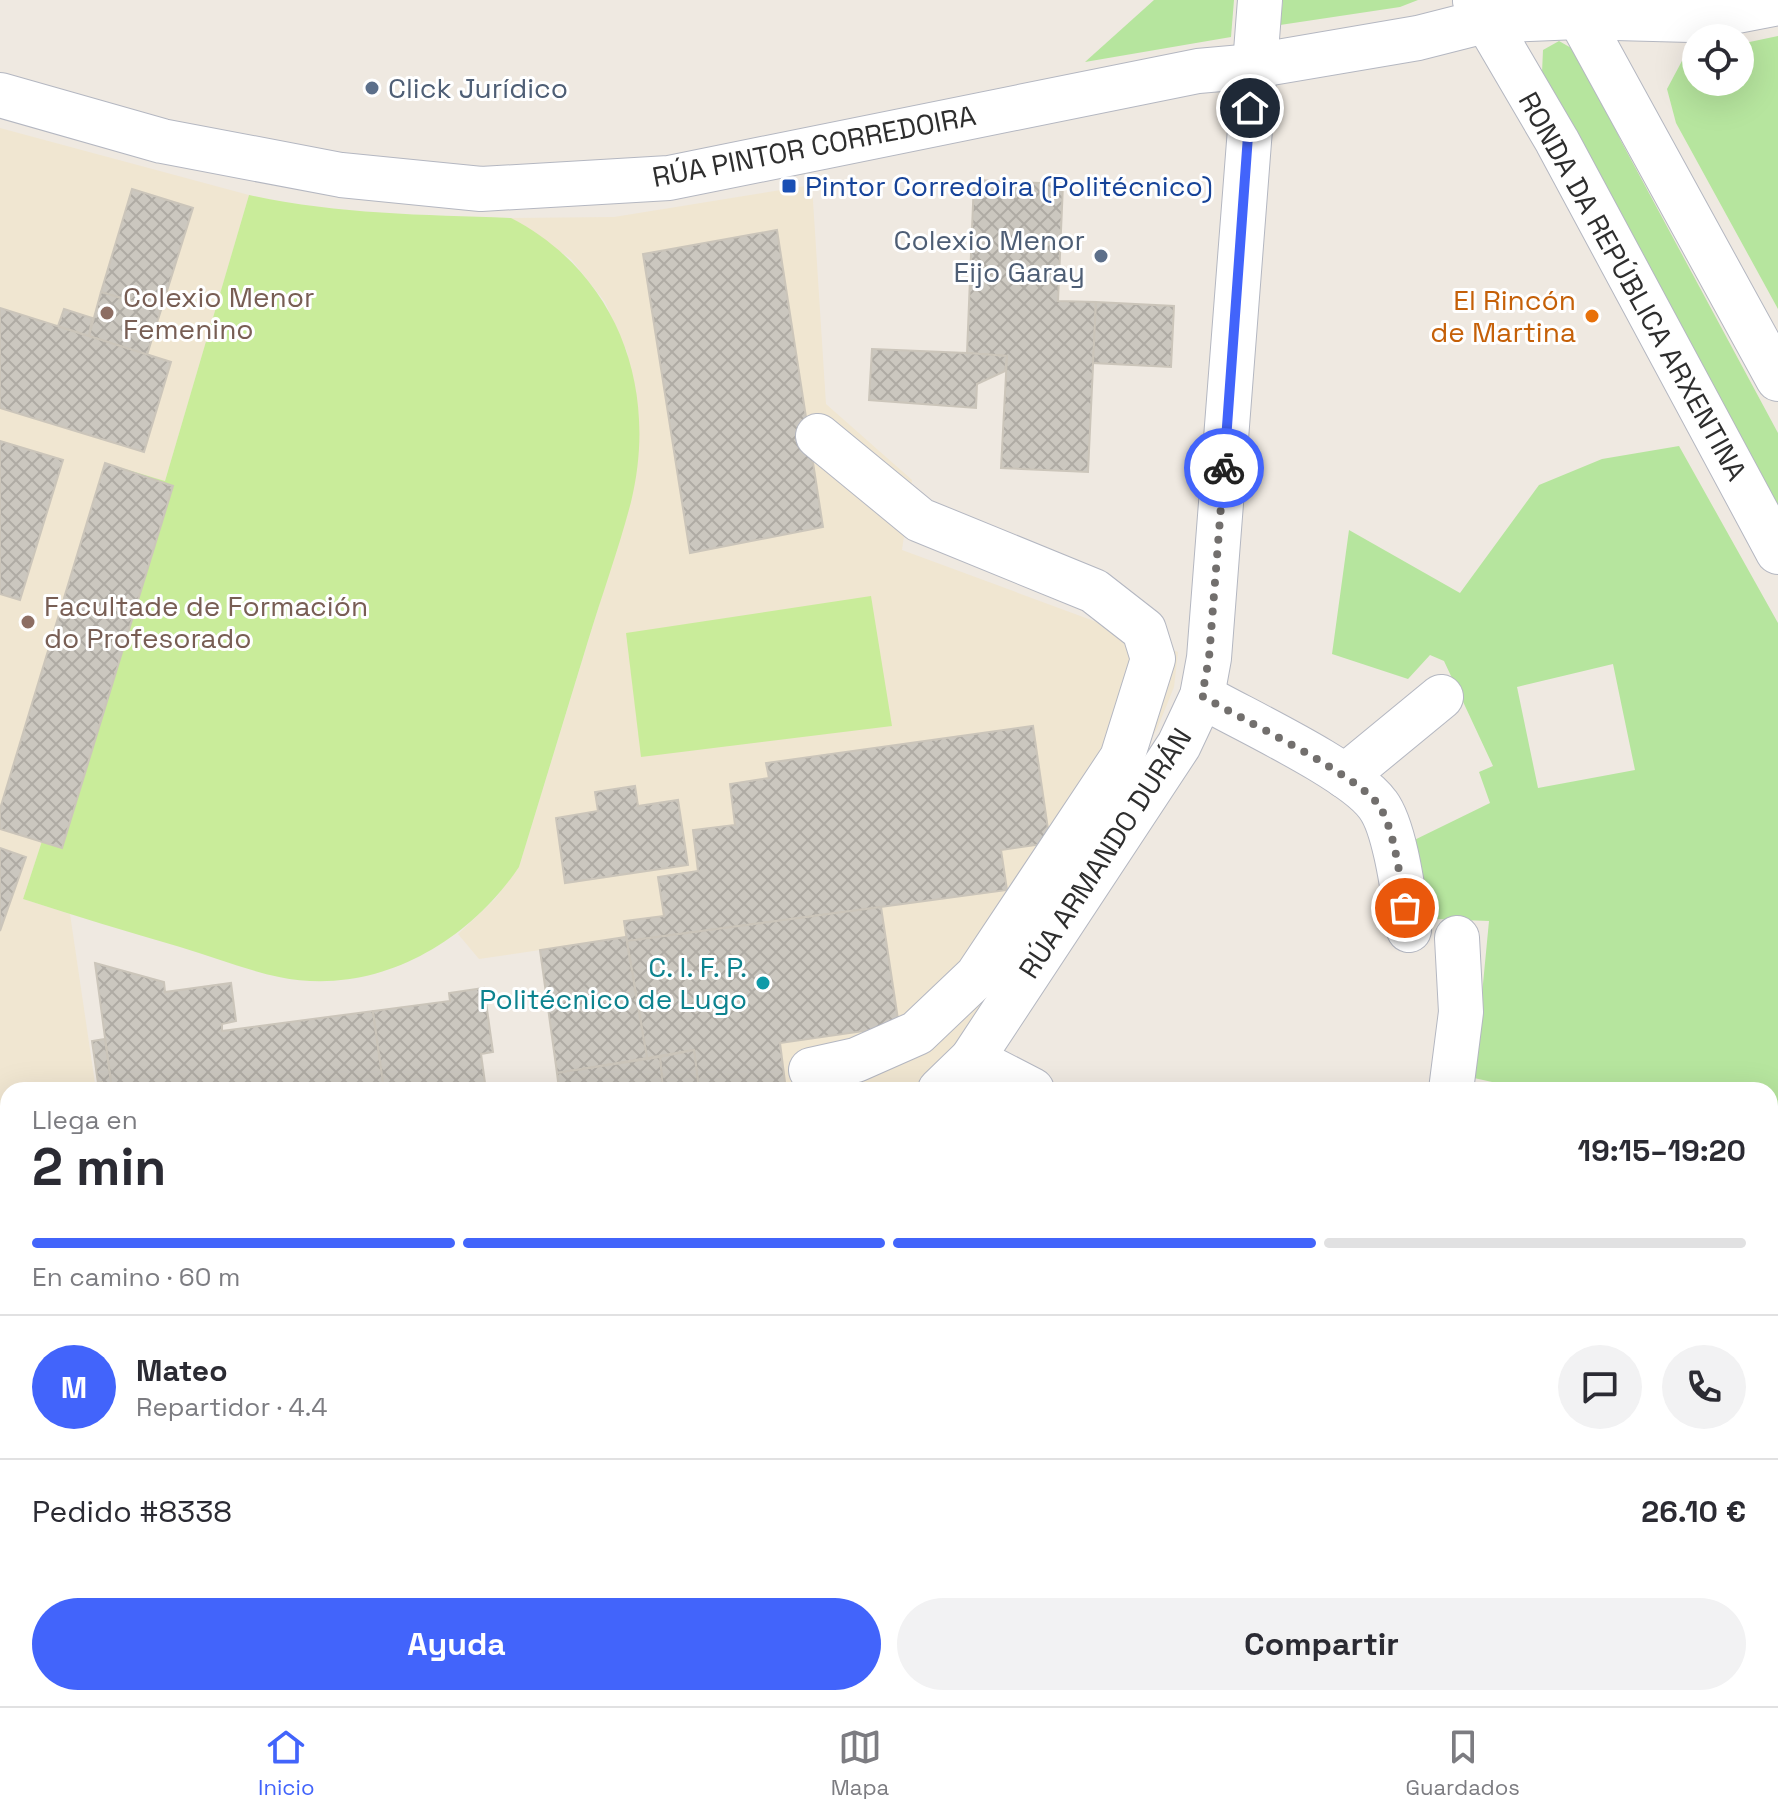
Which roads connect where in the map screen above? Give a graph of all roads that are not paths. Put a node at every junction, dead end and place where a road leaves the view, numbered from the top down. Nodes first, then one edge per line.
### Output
1 (1260, 0) edge
2 (1778, 3) edge
3 (1587, 6) edge
4 (1480, 11) edge
5 (1254, 66) junction
6 (0, 95) edge
7 (1778, 379) edge
8 (818, 436) dead end
9 (1778, 552) edge
10 (1202, 696) junction
11 (1441, 697) dead end
12 (1345, 776) junction
13 (1409, 930) dead end
14 (1457, 938) dead end
15 (972, 1059) junction
16 (811, 1070) dead end
17 (948, 1082) edge
18 (1017, 1082) edge
19 (1452, 1082) edge

1 - 5 street, RÚA ARMANDO DURÁN
2 - 3 street, RÚA PINTOR CORREDOIRA
3 - 4 street, RÚA PINTOR CORREDOIRA
3 - 7 street
4 - 5 street, RÚA PINTOR CORREDOIRA
4 - 9 street, RONDA DA REPÚBLICA ARXENTINA
5 - 6 street, RÚA PINTOR CORREDOIRA
5 - 10 street, RÚA ARMANDO DURÁN
8 - 16 street
10 - 12 street
10 - 15 street, RÚA ARMANDO DURÁN
11 - 12 street
12 - 13 street
14 - 19 street
15 - 17 street, RÚA ARMANDO DURÁN
15 - 18 street

